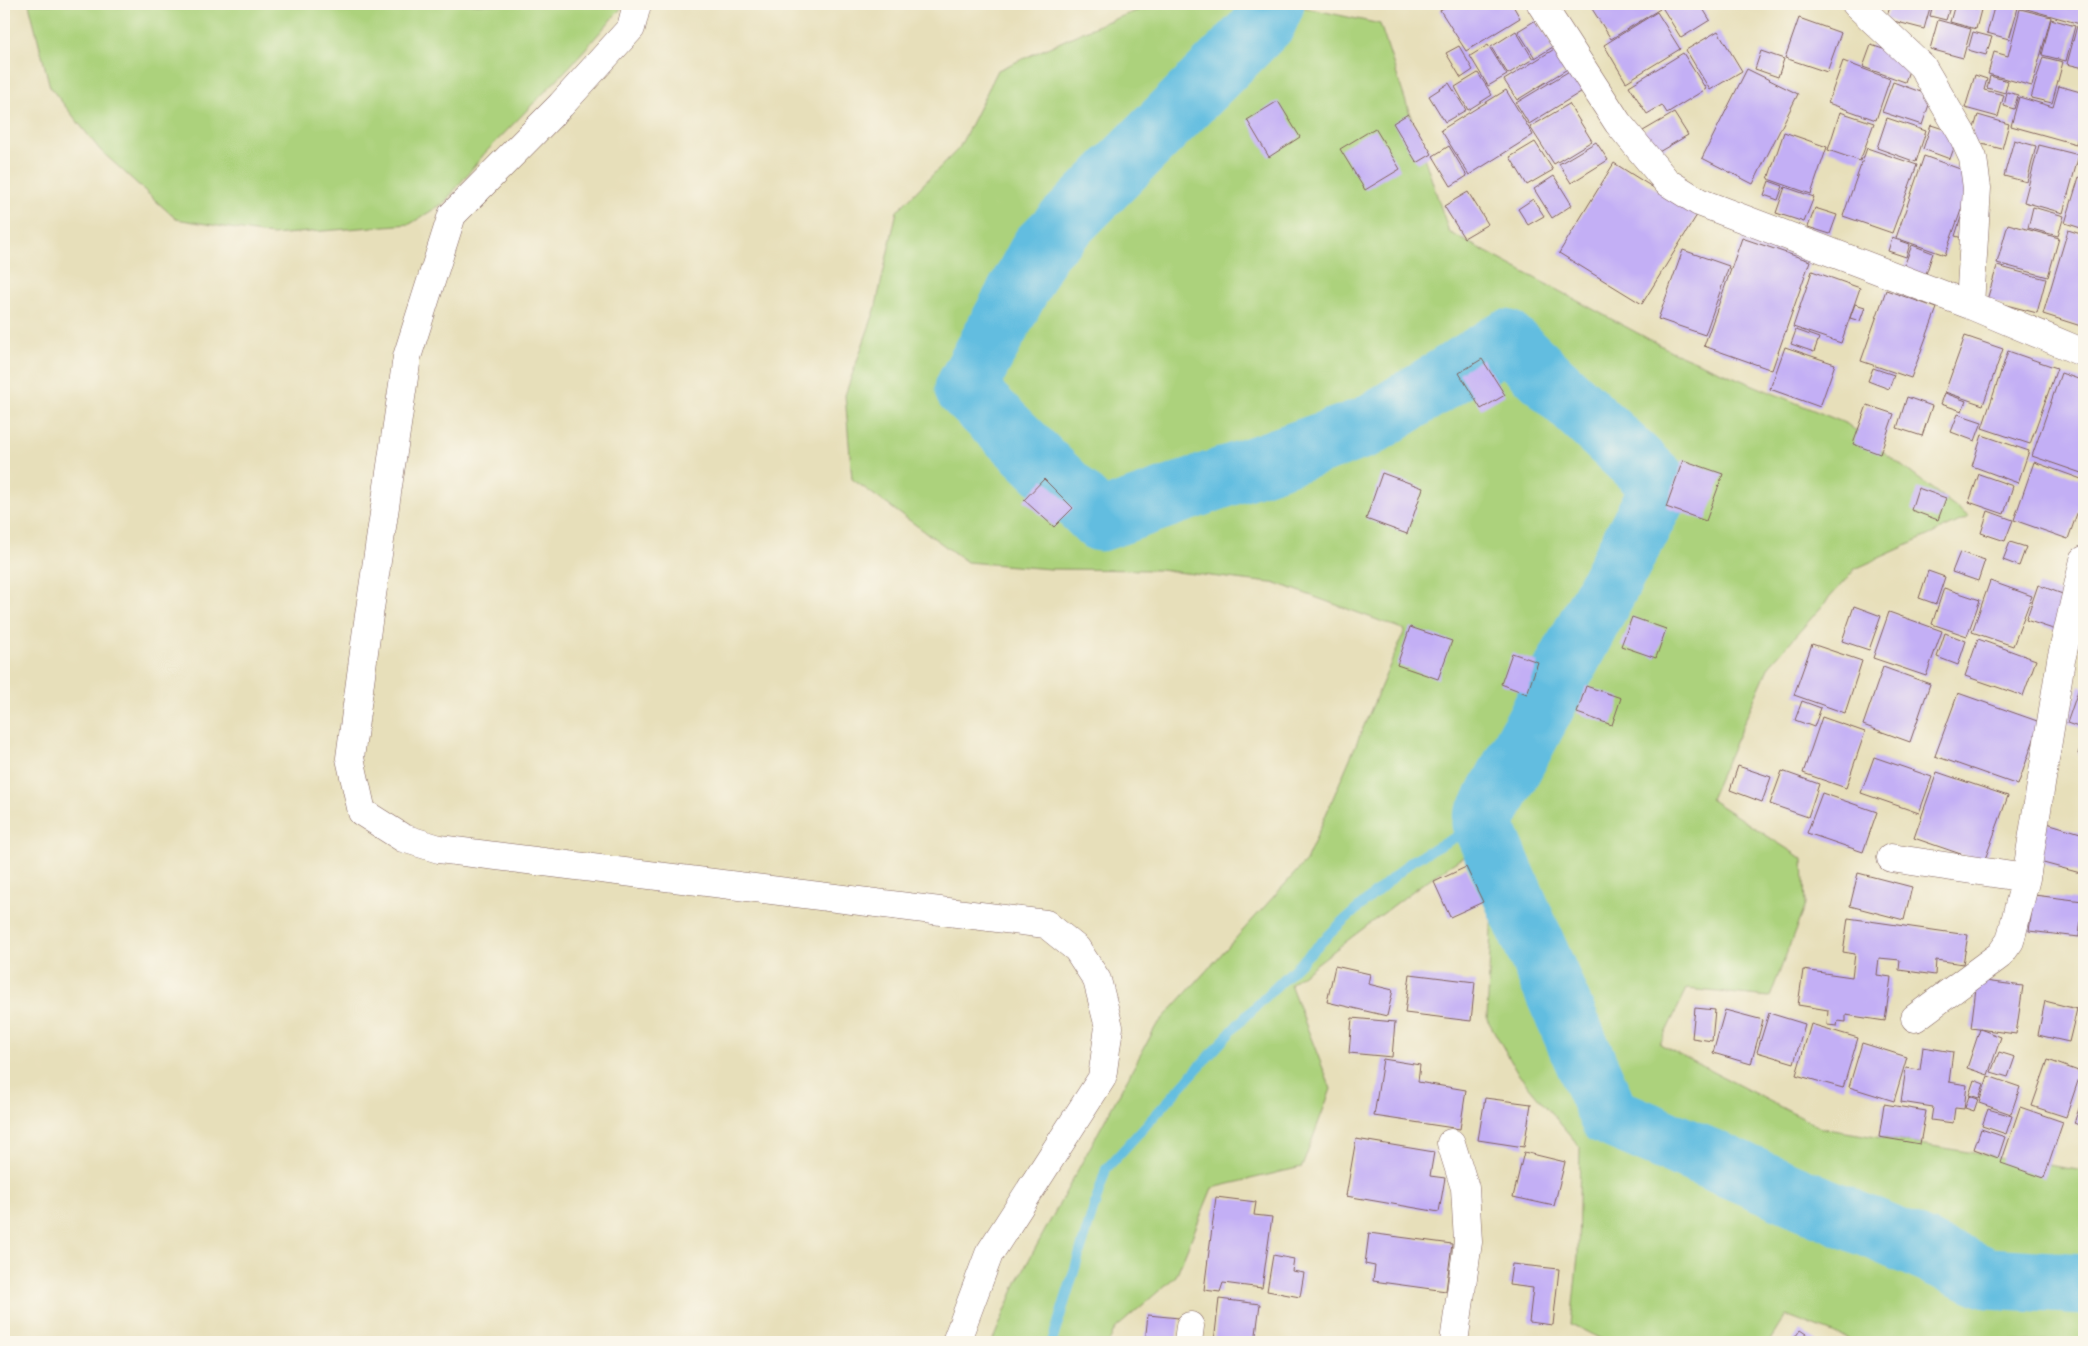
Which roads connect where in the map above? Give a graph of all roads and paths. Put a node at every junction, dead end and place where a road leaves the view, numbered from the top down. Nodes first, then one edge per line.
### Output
1 (637, 4) edge
2 (1856, 4) edge
3 (1551, 9) edge
4 (1970, 305) junction
5 (2084, 353) edge
6 (2084, 560) edge
7 (1891, 858) dead end
8 (2026, 878) junction
9 (1915, 1018) dead end
10 (1451, 1143) dead end
11 (956, 1342) edge
12 (1454, 1342) edge

1 - 11 street
2 - 4 street
3 - 4 street
4 - 5 street
6 - 8 street
7 - 8 street
8 - 9 street
10 - 12 street

